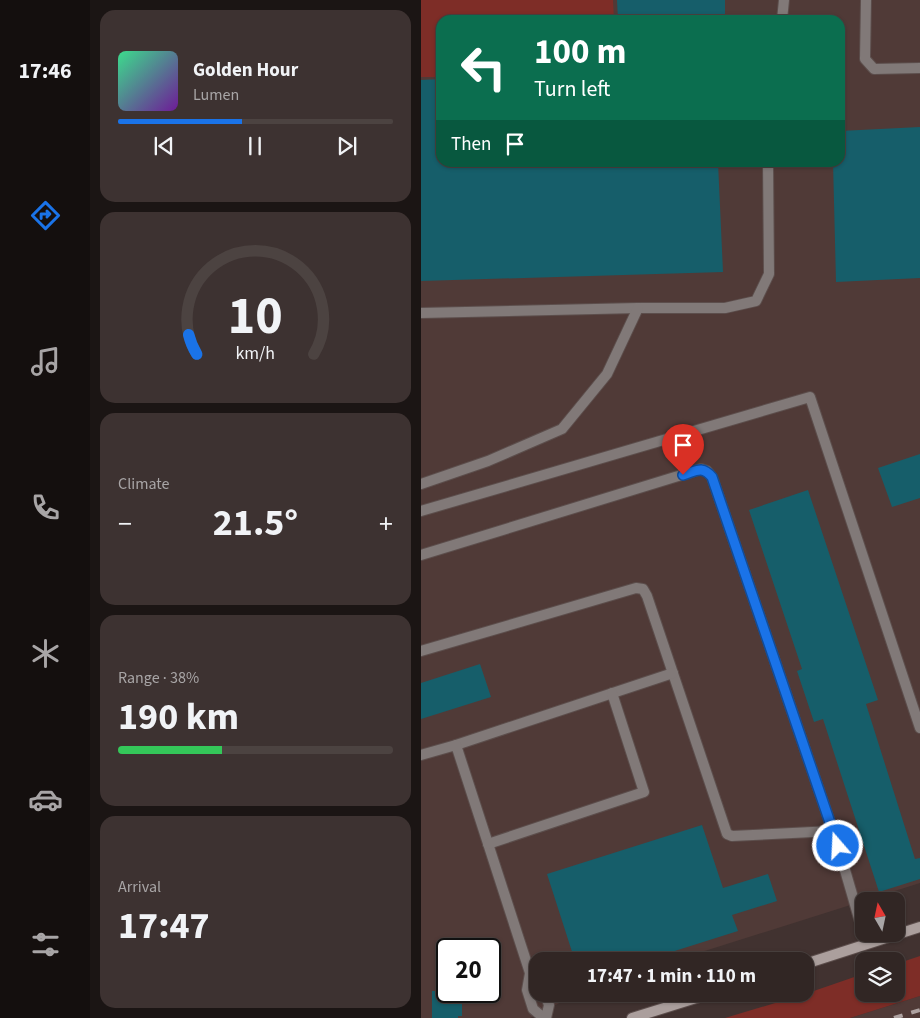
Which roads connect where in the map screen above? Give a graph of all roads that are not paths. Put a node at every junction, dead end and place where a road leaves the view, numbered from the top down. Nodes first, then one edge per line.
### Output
1 (784, 0) edge
2 (866, 0) edge
3 (782, 15) edge
4 (920, 68) edge
5 (768, 167) edge
6 (638, 308) junction
7 (421, 313) edge
8 (421, 484) edge
9 (421, 511) edge
10 (421, 555) edge
11 (421, 651) edge
12 (673, 672) junction
13 (612, 694) junction
14 (920, 728) edge
15 (456, 745) junction
16 (421, 755) edge
17 (833, 831) junction
18 (488, 844) junction
19 (855, 903) edge
20 (920, 928) edge
21 (905, 930) edge
22 (855, 941) edge
23 (814, 960) edge
24 (529, 963) edge
25 (531, 1002) edge
26 (548, 1002) edge
27 (684, 1002) edge
28 (545, 1018) edge
29 (633, 1018) edge

1 - 3 lane
2 - 4 lane
5 - 6 lane
6 - 7 lane
6 - 8 lane
9 - 14 lane
10 - 17 lane
11 - 12 lane
12 - 13 lane
12 - 17 lane
13 - 15 lane
13 - 18 lane
15 - 16 lane
15 - 18 lane
17 - 19 lane
18 - 24 lane
20 - 21 main road
22 - 23 main road
25 - 28 lane
26 - 28 lane
27 - 29 main road

